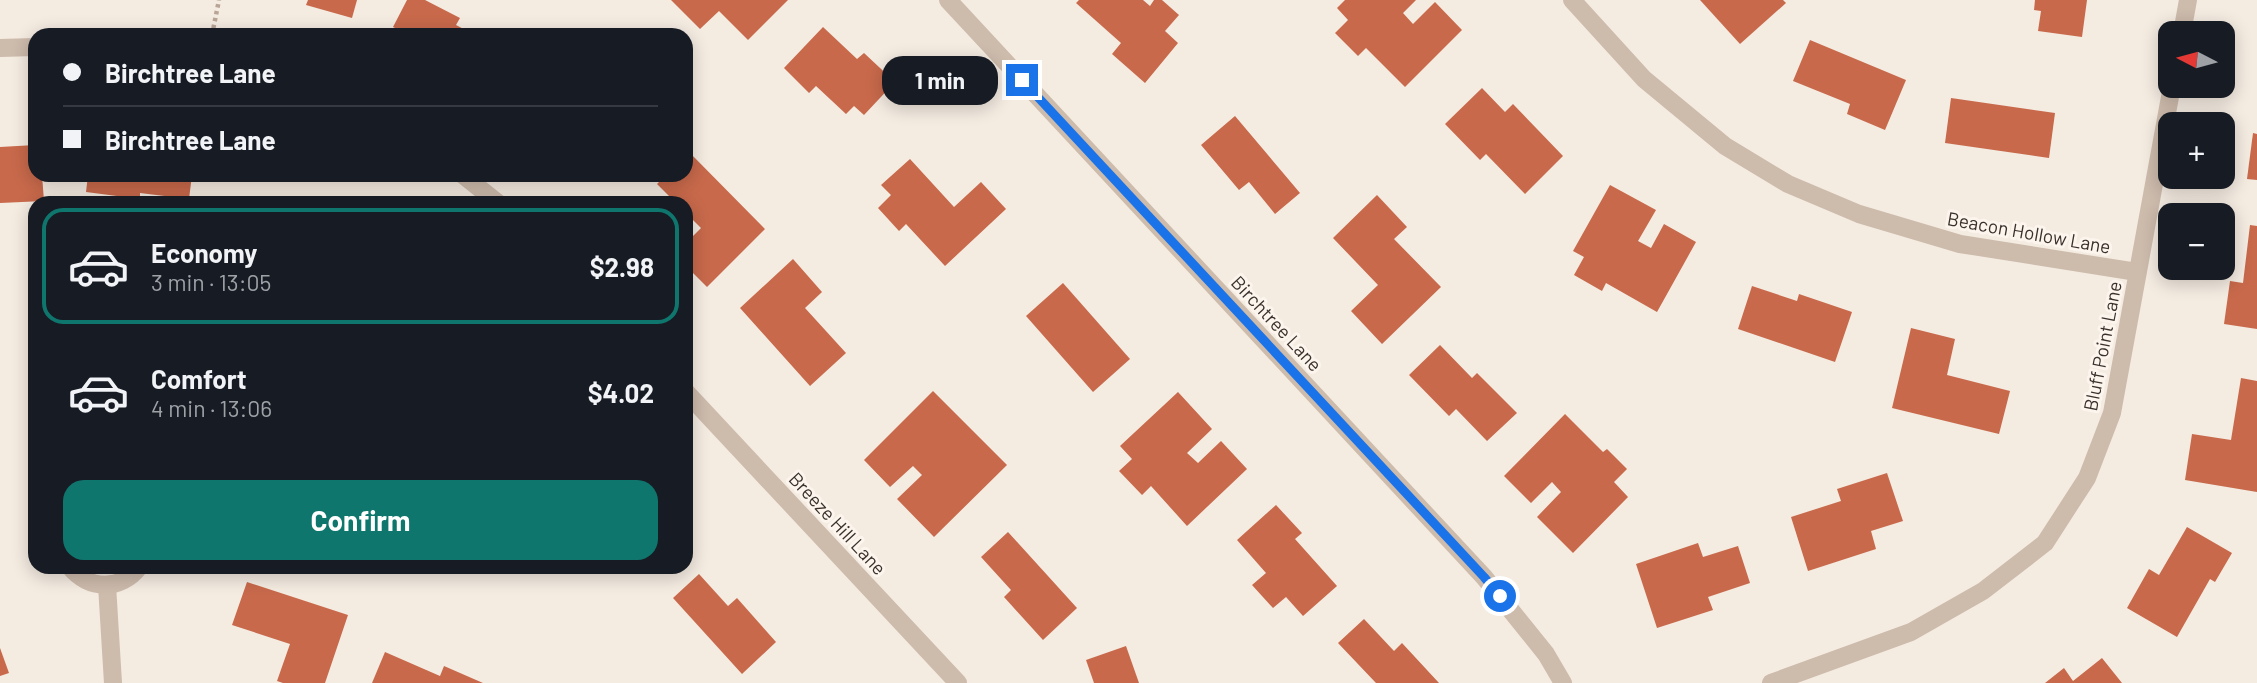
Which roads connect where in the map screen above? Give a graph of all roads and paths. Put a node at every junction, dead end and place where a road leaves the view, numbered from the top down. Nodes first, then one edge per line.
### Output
1 (219, 0) edge
2 (948, 0) edge
3 (1572, 0) edge
4 (2188, 0) edge
5 (2184, 21) edge
6 (213, 28) edge
7 (28, 47) edge
8 (0, 48) edge
9 (2170, 98) edge
10 (472, 182) edge
11 (489, 196) edge
12 (2137, 272) junction
13 (693, 399) edge
14 (77, 574) edge
15 (134, 574) edge
16 (107, 585) junction
17 (113, 683) edge
18 (958, 683) edge
19 (1563, 683) edge
20 (1771, 683) edge

1 - 6 path
2 - 19 street, Birchtree Lane
3 - 12 street, Beacon Hollow Lane
4 - 5 street
7 - 8 street
9 - 12 street, Bluff Point Lane
10 - 11 street
12 - 20 street, Bluff Point Lane
13 - 18 street, Breeze Hill Lane
14 - 16 street
15 - 16 street
16 - 17 street

